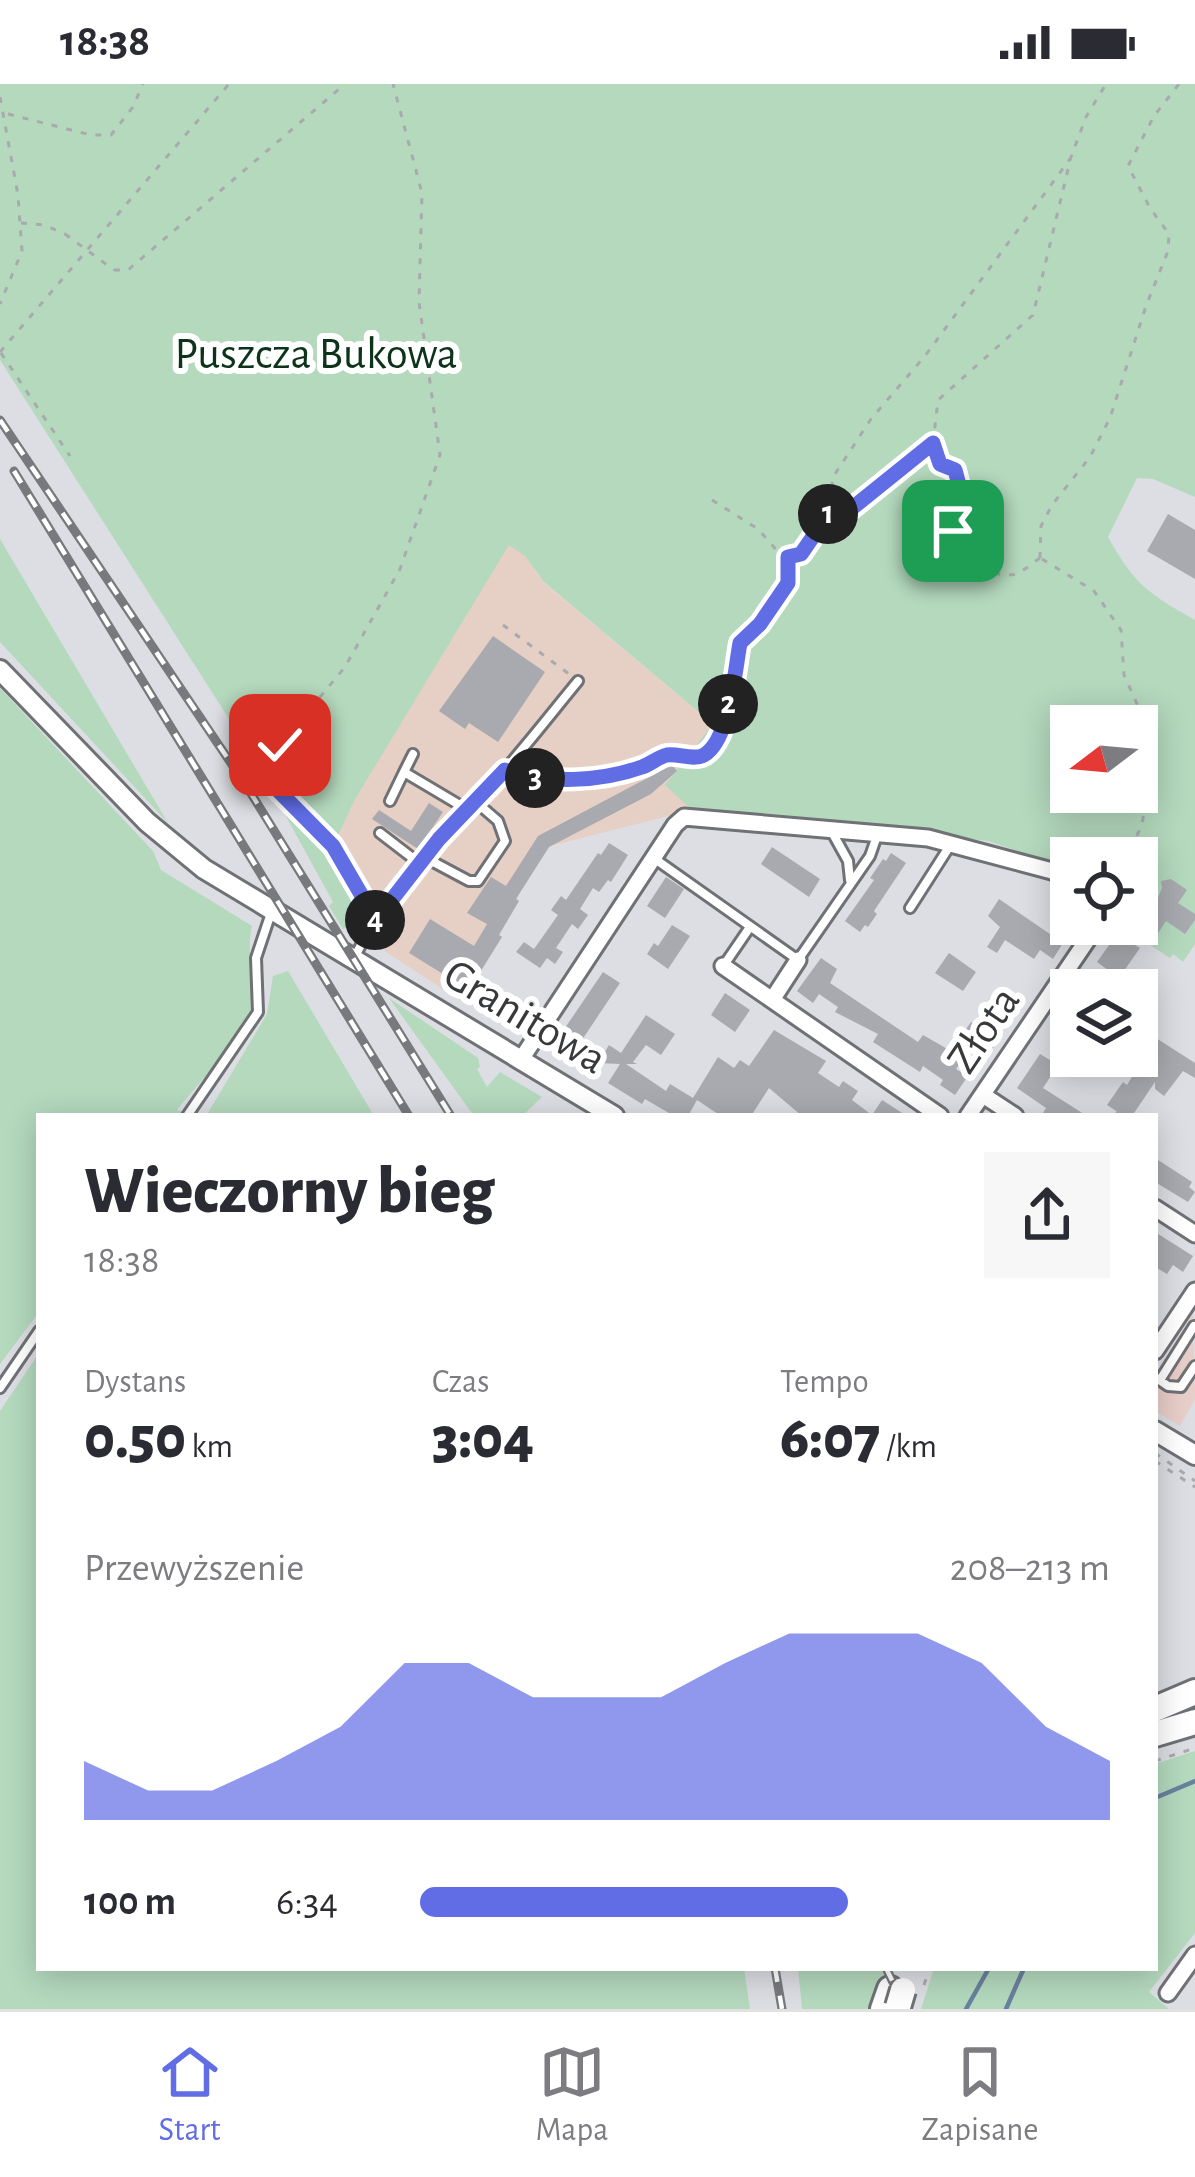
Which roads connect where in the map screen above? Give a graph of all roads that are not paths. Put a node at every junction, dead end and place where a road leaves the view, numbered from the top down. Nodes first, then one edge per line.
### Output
1 (0, 670) edge
2 (578, 681) road end
3 (412, 754) dead end
4 (688, 756) road end
5 (505, 770) junction
6 (404, 772) junction
7 (390, 801) dead end
8 (472, 806) junction
9 (829, 827) junction
10 (879, 832) junction
11 (380, 833) dead end
12 (951, 844) junction
13 (655, 859) junction
14 (421, 860) junction
15 (1050, 870) edge
16 (850, 882) junction
17 (910, 908) dead end
18 (271, 911) junction
19 (750, 927) junction
20 (1084, 945) edge
21 (354, 958) junction
22 (798, 960) junction
23 (723, 966) joint
24 (772, 1000) junction
25 (520, 1061) junction
26 (983, 1095) junction
27 (190, 1113) edge
28 (609, 1113) edge
29 (936, 1113) edge
30 (970, 1113) edge
31 (1010, 1113) edge
32 (1158, 1210) edge
33 (1195, 1234) edge
34 (1195, 1291) edge
35 (1178, 1317) junction
36 (1195, 1326) edge
37 (36, 1335) edge
38 (1158, 1347) edge
39 (1195, 1366) edge
40 (1158, 1378) edge
41 (0, 1388) edge
42 (1158, 1433) edge
43 (1195, 1454) edge
44 (1195, 1692) edge
45 (1158, 1708) edge
46 (1195, 1722) edge
47 (1158, 1733) edge
48 (1195, 1955) edge
49 (1168, 1993) dead end

1 - 18 street, Granitowa
2 - 5 lane
3 - 6 lane
4 - 5 lane
5 - 8 lane
6 - 7 lane
6 - 8 lane
8 - 14 lane
8 - 14 lane
9 - 10 street
9 - 13 street
9 - 16 lane
10 - 12 street
10 - 16 lane
11 - 14 lane
12 - 15 street
12 - 17 lane
13 - 19 lane
13 - 25 street
14 - 21 lane
16 - 22 lane
18 - 21 street, Granitowa
18 - 27 lane
19 - 22 lane
19 - 23 lane
20 - 26 street, Złota
21 - 25 street, Granitowa
22 - 24 street
23 - 24 street
24 - 29 street
25 - 28 street, Granitowa
26 - 30 street, Złota
26 - 31 street
32 - 33 street
34 - 35 street
35 - 36 lane
35 - 38 street
36 - 40 lane
37 - 41 lane
39 - 40 lane
42 - 43 street
44 - 45 main road
46 - 47 main road
48 - 49 street

